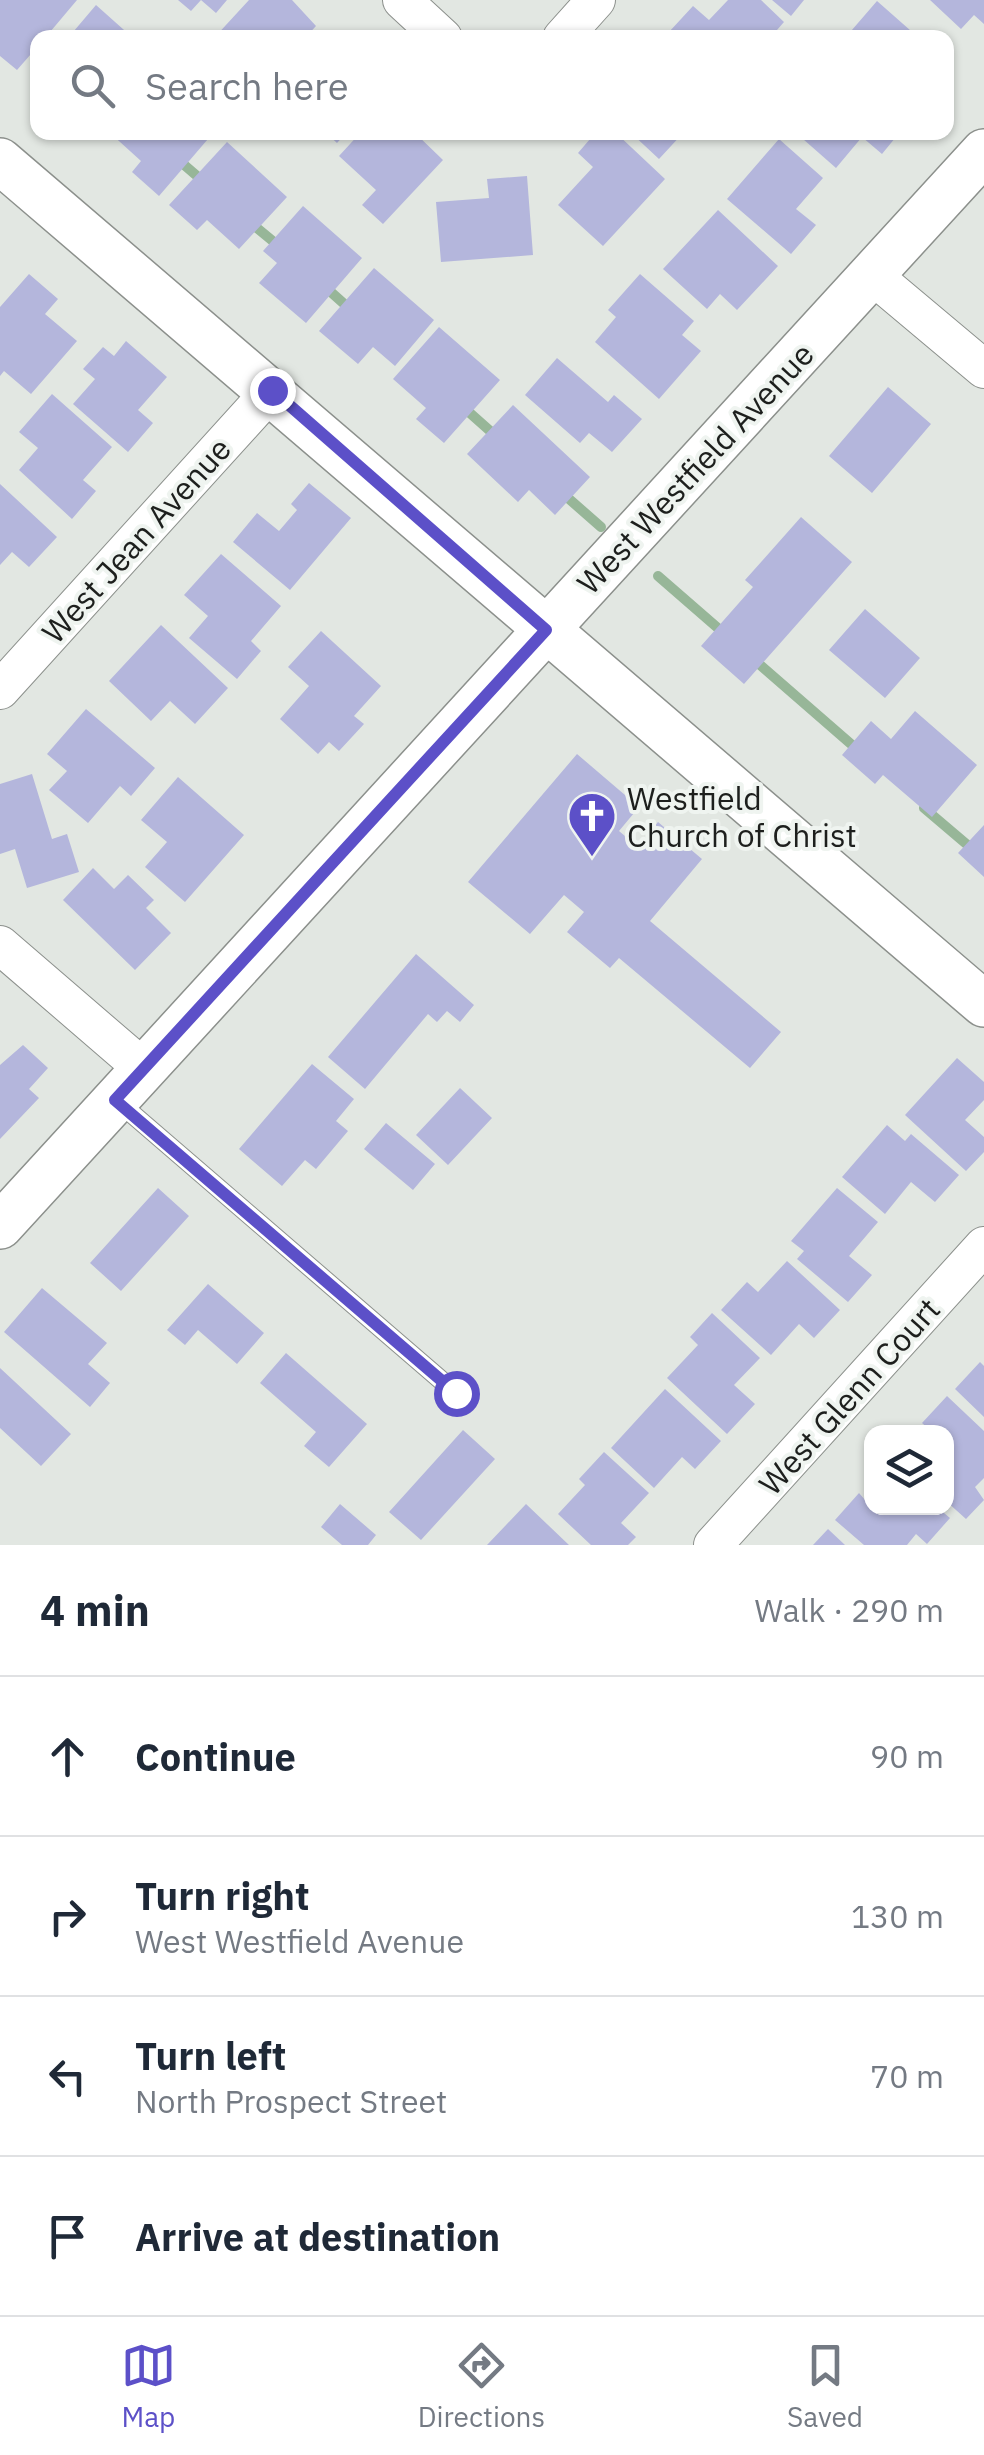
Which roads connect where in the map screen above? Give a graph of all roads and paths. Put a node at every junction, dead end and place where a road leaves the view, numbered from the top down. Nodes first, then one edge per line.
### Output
1 (402, 0) edge
2 (596, 0) edge
3 (434, 30) edge
4 (569, 30) edge
5 (984, 152) edge
6 (0, 161) edge
7 (872, 275) junction
8 (984, 369) edge
9 (272, 390) junction
10 (546, 630) junction
11 (0, 690) edge
12 (0, 945) edge
13 (984, 1004) edge
14 (130, 1085) junction
15 (0, 1226) edge
16 (984, 1246) edge
17 (456, 1393) dead end
18 (713, 1545) edge

1 - 3 street
2 - 4 street
5 - 7 street, West Westfield Avenue
6 - 9 street
7 - 8 street
7 - 10 street, West Westfield Avenue
9 - 10 street
9 - 11 street, West Jean Avenue
10 - 13 street
10 - 14 street, West Westfield Avenue
12 - 14 street
14 - 15 street, West Westfield Avenue
14 - 17 lane
16 - 18 street, West Glenn Court

